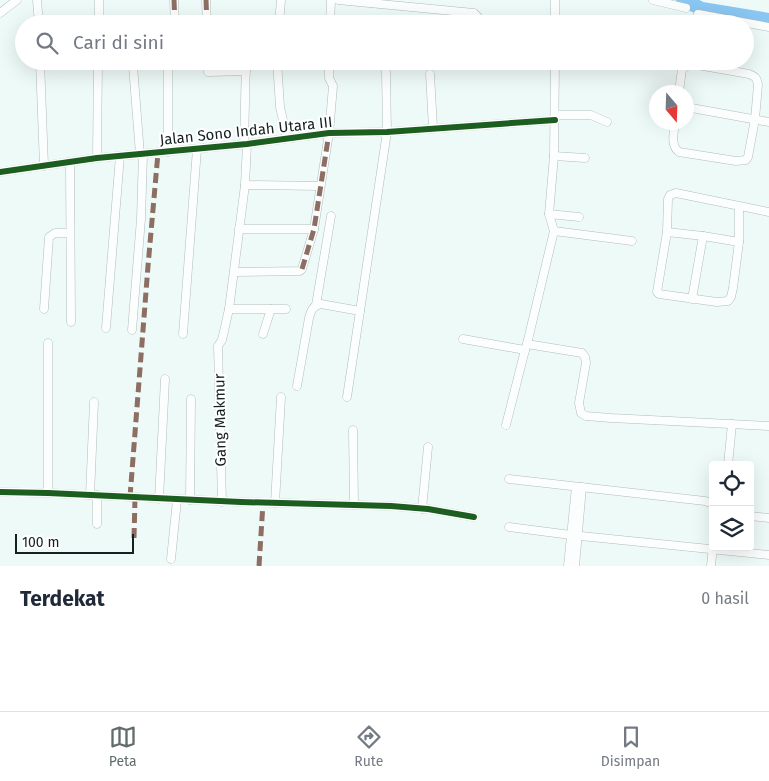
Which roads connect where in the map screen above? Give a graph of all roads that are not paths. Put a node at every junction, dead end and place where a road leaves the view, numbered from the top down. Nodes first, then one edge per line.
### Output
1 (17, 0) edge
2 (38, 0) edge
3 (99, 0) edge
4 (174, 0) edge
5 (206, 0) edge
6 (281, 0) edge
7 (331, 0) edge
8 (338, 0) edge
9 (555, 0) edge
10 (653, 0) edge
11 (686, 8) dead end
12 (0, 13) edge
13 (698, 14) dead end
14 (39, 15) edge
15 (99, 15) edge
16 (175, 15) edge
17 (207, 15) edge
18 (280, 15) edge
19 (330, 15) edge
20 (476, 15) edge
21 (555, 15) edge
22 (703, 15) edge
23 (754, 24) edge
24 (769, 27) edge
25 (40, 70) edge
26 (98, 70) edge
27 (133, 70) edge
28 (168, 70) edge
29 (278, 70) edge
30 (329, 70) edge
31 (386, 70) edge
32 (555, 70) edge
33 (682, 70) edge
34 (727, 70) edge
35 (246, 71) joint
36 (208, 72) dead end
37 (430, 74) dead end
38 (680, 85) edge
39 (694, 108) edge
40 (554, 118) junction
41 (755, 119) junction
42 (607, 122) dead end
43 (769, 122) edge
44 (433, 128) junction
45 (675, 130) edge
46 (387, 132) junction
47 (329, 133) junction
48 (287, 138) junction
49 (246, 144) junction
50 (197, 149) junction
51 (168, 152) junction
52 (142, 154) junction
53 (120, 156) junction
54 (554, 156) junction
55 (97, 158) junction
56 (585, 158) dead end
57 (70, 162) junction
58 (44, 166) junction
59 (0, 172) edge
60 (245, 185) junction
61 (320, 186) junction
62 (739, 206) junction
63 (769, 212) edge
64 (550, 214) junction
65 (331, 216) dead end
66 (578, 216) dead end
67 (239, 229) junction
68 (314, 229) junction
69 (554, 231) junction
70 (667, 232) junction
71 (70, 234) junction
72 (703, 236) junction
73 (632, 241) dead end
74 (739, 242) junction
75 (234, 272) junction
76 (692, 299) junction
77 (316, 305) junction
78 (44, 309) dead end
79 (229, 309) junction
80 (271, 309) junction
81 (286, 310) dead end
82 (360, 311) junction
83 (71, 322) dead end
84 (106, 328) dead end
85 (132, 330) dead end
86 (183, 334) dead end
87 (263, 334) dead end
88 (463, 339) dead end
89 (48, 343) dead end
90 (526, 347) junction
91 (164, 379) dead end
92 (297, 386) dead end
93 (281, 396) dead end
94 (346, 397) dead end
95 (191, 399) dead end
96 (94, 402) dead end
97 (732, 424) junction
98 (506, 425) dead end
99 (769, 426) edge
100 (353, 430) dead end
101 (428, 447) dead end
102 (728, 461) edge
103 (508, 479) dead end
104 (579, 487) junction
105 (0, 492) edge
106 (48, 493) junction
107 (94, 495) junction
108 (159, 499) junction
109 (177, 500) junction
110 (190, 500) junction
111 (222, 502) junction
112 (709, 502) edge
113 (275, 503) junction
114 (354, 505) junction
115 (422, 509) junction
116 (754, 516) edge
117 (474, 517) dead end
118 (769, 518) edge
119 (97, 524) dead end
120 (509, 527) dead end
121 (574, 535) junction
122 (709, 548) edge
123 (712, 551) edge
124 (736, 551) edge
125 (769, 555) edge
126 (172, 559) dead end
127 (568, 566) edge
128 (575, 566) edge
129 (711, 566) edge

1 - 12 street
2 - 14 street
3 - 15 street
4 - 16 street
5 - 17 street
6 - 18 street
7 - 19 street
8 - 20 street
9 - 21 street
10 - 11 street
13 - 22 street
23 - 24 street
25 - 58 street
26 - 55 street
27 - 52 street
28 - 51 street
29 - 48 street
30 - 47 street
31 - 46 street
32 - 40 street
33 - 38 street
34 - 41 street
35 - 36 street
35 - 49 street, Gang Makmur
37 - 44 street
39 - 41 street
40 - 42 street, Jalan Sono Indah Utara III
40 - 44 street, Jalan Sono Indah Utara III
40 - 54 street
41 - 43 street
41 - 45 street
44 - 46 street, Jalan Sono Indah Utara III
46 - 47 street, Jalan Sono Indah Utara III
46 - 82 street
47 - 48 street, Jalan Sono Indah Utara III
47 - 61 street
48 - 49 street, Jalan Sono Indah Utara III
49 - 50 street, Jalan Sono Indah Utara III
49 - 60 street, Gang Makmur
50 - 51 street, Jalan Sono Indah Utara III
50 - 86 street
51 - 52 street, Jalan Sono Indah Utara III
52 - 53 street, Jalan Sono Indah Utara III
52 - 85 street
53 - 55 street, Jalan Sono Indah Utara III
53 - 84 street
54 - 56 street
54 - 64 street
55 - 57 street, Jalan Sono Indah Utara III
57 - 58 street, Jalan Sono Indah Utara III
57 - 71 street
58 - 59 street, Jalan Sono Indah Utara III
60 - 61 street
60 - 67 street, Gang Makmur
61 - 68 street
62 - 63 street
62 - 70 street
62 - 74 street
64 - 66 street
64 - 69 street
65 - 77 street
67 - 68 street
67 - 75 street, Gang Makmur
68 - 75 street
69 - 73 street
69 - 90 street
70 - 72 street
70 - 76 street
71 - 78 street
71 - 83 street
72 - 74 street
72 - 76 street
74 - 76 street
75 - 79 street, Gang Makmur
77 - 82 street
77 - 92 street
79 - 80 street
79 - 111 street, Gang Makmur
80 - 81 street
80 - 87 street
82 - 94 street
88 - 90 street
89 - 106 street
90 - 97 street
90 - 98 street
91 - 108 street
93 - 113 street
95 - 110 street
96 - 107 street
97 - 99 street
97 - 102 street
100 - 114 street
101 - 115 street
103 - 104 street
104 - 112 street
104 - 121 street
105 - 106 street
106 - 107 street
107 - 108 street
107 - 119 street
108 - 109 street
109 - 110 street
109 - 126 street
110 - 111 street
111 - 113 street
113 - 114 street
114 - 115 street
115 - 117 street
116 - 118 street
120 - 121 street
121 - 122 street
121 - 127 street
121 - 128 street
123 - 129 street
124 - 125 street

